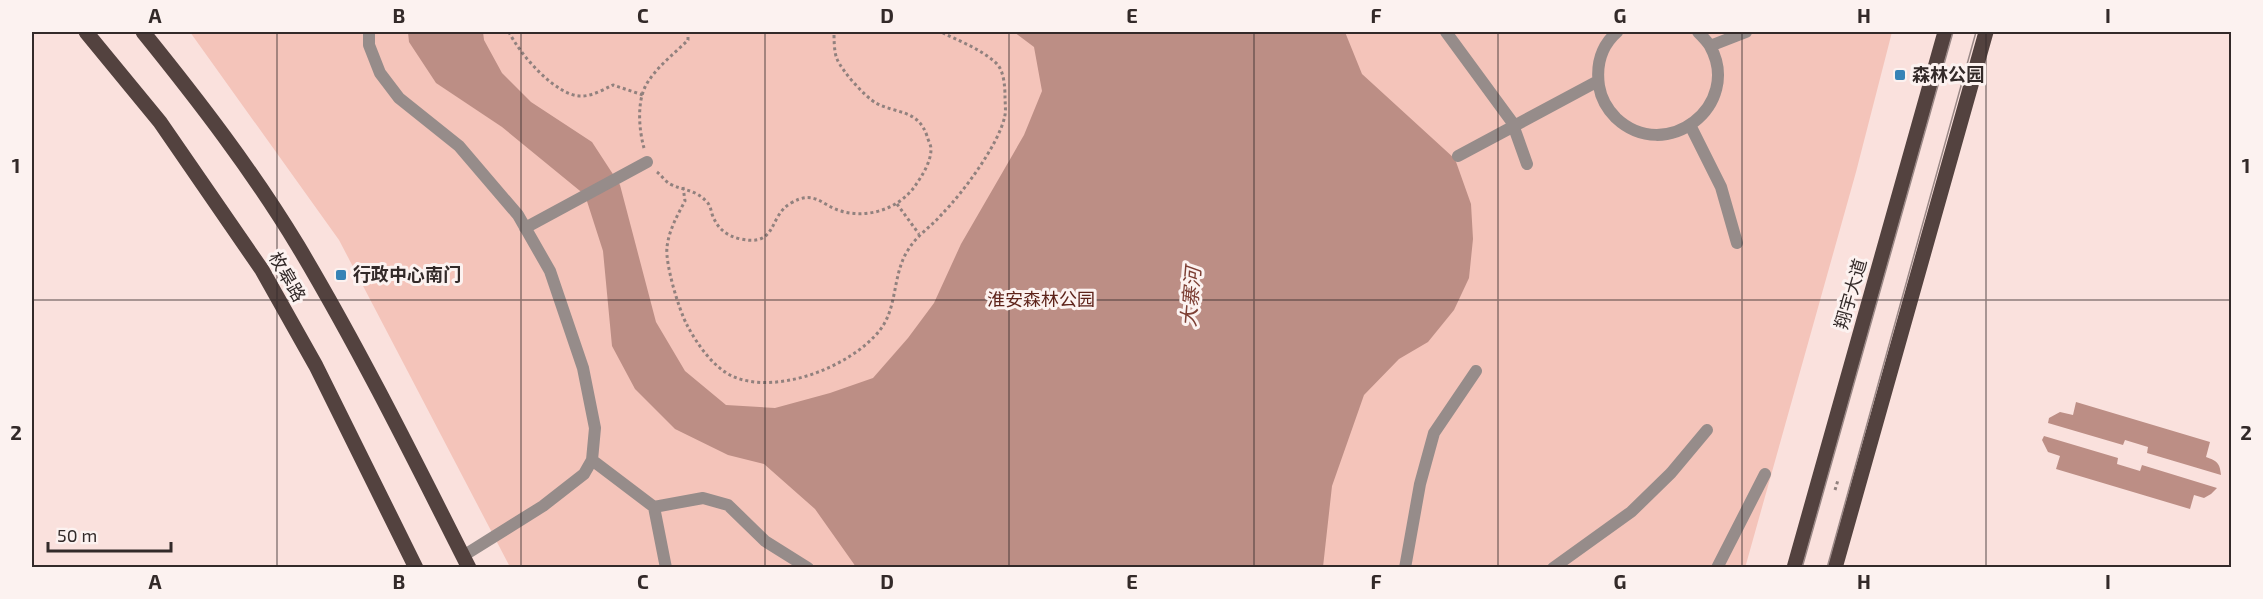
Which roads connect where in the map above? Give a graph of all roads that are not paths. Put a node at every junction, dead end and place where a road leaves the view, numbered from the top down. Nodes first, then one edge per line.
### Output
1 (86, 32) edge
2 (143, 32) edge
3 (369, 32) edge
4 (1446, 32) edge
5 (1617, 32) edge
6 (1698, 32) edge
7 (1746, 32) edge
8 (1945, 32) edge
9 (1986, 32) edge
10 (1710, 46) junction
11 (1598, 81) junction
12 (1690, 125) junction
13 (1514, 126) junction
14 (1458, 156) dead end
15 (647, 162) road end
16 (1527, 164) dead end
17 (525, 228) junction
18 (1737, 243) dead end
19 (1476, 372) dead end
20 (1707, 430) dead end
21 (592, 460) junction
22 (1766, 474) dead end
23 (654, 507) junction
24 (466, 561) edge
25 (416, 567) edge
26 (666, 567) edge
27 (808, 567) edge
28 (1405, 567) edge
29 (1552, 567) edge
30 (1717, 567) edge
31 (1794, 567) edge
32 (1835, 567) edge

1 - 25 main road, 枚皋路
2 - 24 main road, 枚皋路
3 - 17 street
4 - 13 street
5 - 11 street
6 - 10 street
7 - 10 street
8 - 31 main road, 翔宇大道
9 - 32 main road
10 - 12 street
11 - 12 street
11 - 13 street
12 - 18 street
13 - 14 street
13 - 16 street
15 - 17 street
17 - 21 street
19 - 28 street
20 - 29 street
21 - 23 street
21 - 24 street
22 - 30 street
23 - 26 street
23 - 27 street

